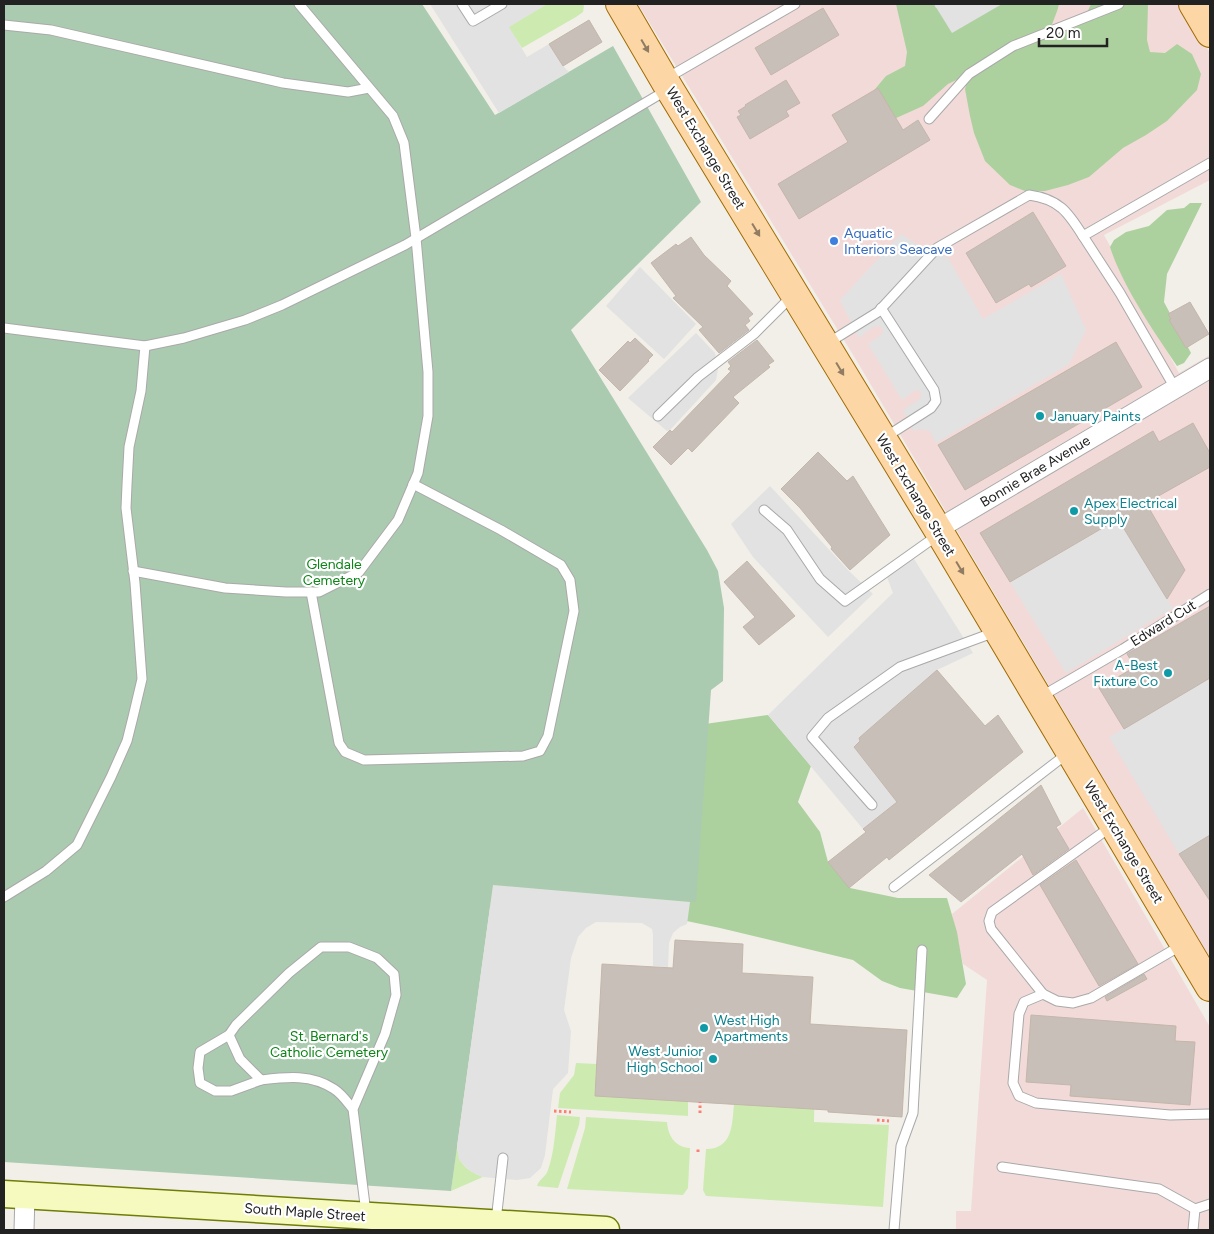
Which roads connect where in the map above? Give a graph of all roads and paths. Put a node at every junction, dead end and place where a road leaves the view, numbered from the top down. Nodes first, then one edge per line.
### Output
1 (299, 4) edge
2 (462, 4) edge
3 (502, 4) edge
4 (620, 4) edge
5 (795, 4) edge
6 (1120, 4) edge
7 (1193, 4) edge
8 (4, 25) edge
9 (1210, 33) edge
10 (667, 84) junction
11 (369, 88) junction
12 (928, 119) dead end
13 (1210, 163) edge
14 (1083, 236) junction
15 (416, 238) junction
16 (794, 294) junction
17 (881, 308) junction
18 (4, 328) edge
19 (825, 345) junction
20 (145, 346) junction
21 (1210, 368) edge
22 (1176, 388) junction
23 (658, 416) dead end
24 (882, 439) junction
25 (413, 484) junction
26 (764, 510) dead end
27 (939, 531) junction
28 (133, 571) junction
29 (311, 592) junction
30 (1210, 594) edge
31 (998, 631) junction
32 (1038, 698) junction
33 (1070, 751) junction
34 (872, 805) dead end
35 (1114, 825) junction
36 (894, 887) dead end
37 (4, 897) edge
38 (1185, 944) junction
39 (922, 950) dead end
40 (1210, 987) edge
41 (1042, 994) junction
42 (229, 1034) junction
43 (262, 1080) junction
44 (700, 1102) dead end
45 (353, 1109) junction
46 (554, 1111) dead end
47 (570, 1112) dead end
48 (700, 1113) dead end
49 (1210, 1114) edge
50 (877, 1120) dead end
51 (889, 1121) dead end
52 (503, 1158) dead end
53 (1002, 1168) dead end
54 (14, 1195) edge
55 (1210, 1204) edge
56 (1195, 1209) junction
57 (381, 1221) edge
58 (496, 1224) junction
59 (24, 1230) edge
60 (606, 1230) edge
61 (894, 1230) edge
62 (1192, 1230) edge

1 - 11 lane
2 - 3 lane
4 -> 10 main road, West Exchange Street
5 - 10 lane
6 - 12 lane
7 - 9 main road
8 - 11 lane
10 - 15 lane
10 -> 16 main road, West Exchange Street
11 - 15 lane
13 - 14 lane
14 - 17 lane
14 - 22 lane
15 - 20 lane
15 - 25 lane
16 - 19 main road, West Exchange Street
16 - 23 lane
17 - 19 lane
17 - 24 lane
18 - 20 lane
19 -> 24 main road, West Exchange Street
20 - 28 lane
21 - 22 street, Bonnie Brae Avenue
22 - 27 street, Bonnie Brae Avenue
24 - 27 main road, West Exchange Street
25 - 29 lane
25 - 29 lane
26 - 27 lane
27 -> 31 main road, West Exchange Street
28 - 29 lane
28 - 37 lane
30 - 32 lane, Edward Cut
31 - 32 main road, West Exchange Street
31 - 34 lane
32 - 33 main road, West Exchange Street
33 - 35 main road, West Exchange Street
33 - 36 lane
35 - 38 main road, West Exchange Street
35 - 41 lane
38 - 40 main road, West Exchange Street
38 - 41 lane
39 - 61 lane
41 - 49 lane
42 - 43 lane
42 - 43 lane
42 - 45 lane
43 - 45 lane
44 - 48 path
45 - 57 lane
46 - 47 path
50 - 51 path
52 - 58 lane
53 - 56 lane
54 - 57 main road, South Maple Street
54 - 59 street
55 - 56 lane
56 - 62 lane
57 - 58 main road, South Maple Street
58 - 60 main road, South Maple Street

